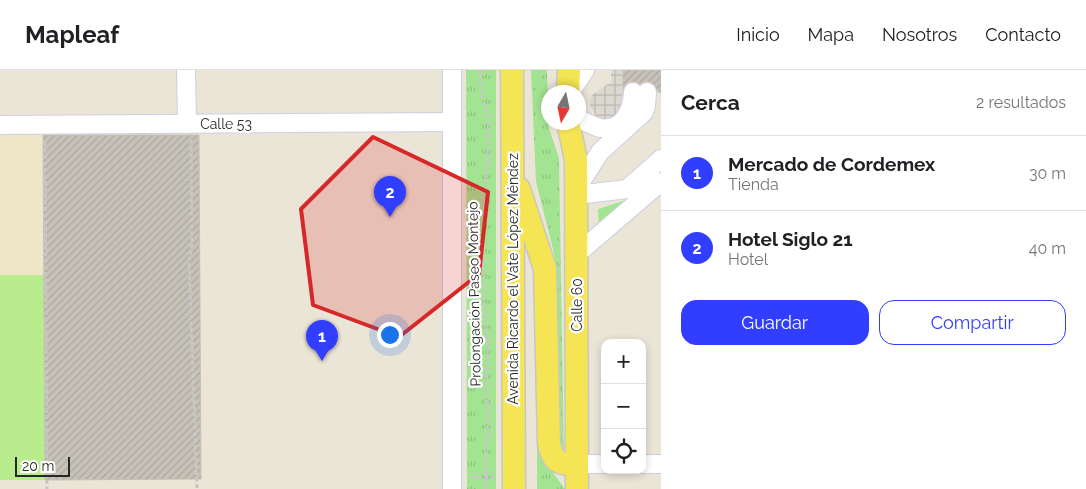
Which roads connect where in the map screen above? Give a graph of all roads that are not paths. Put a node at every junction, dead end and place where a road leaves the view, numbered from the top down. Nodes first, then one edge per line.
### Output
1 (186, 70) edge
2 (452, 70) edge
3 (512, 70) edge
4 (569, 70) edge
5 (585, 70) edge
6 (570, 85) edge
7 (575, 85) edge
8 (452, 122) junction
9 (586, 122) edge
10 (190, 124) junction
11 (0, 125) edge
12 (570, 130) edge
13 (661, 160) edge
14 (512, 169) junction
15 (661, 182) edge
16 (577, 192) junction
17 (577, 254) junction
18 (577, 464) junction
19 (601, 464) edge
20 (646, 464) edge
21 (661, 464) edge
22 (452, 489) edge
23 (514, 489) edge
24 (577, 489) edge

1 - 10 street
2 - 8 street
3 - 14 main road, Avenida Ricardo el Vate López Méndez
4 - 6 main road
5 - 7 street
8 - 10 street, Calle 53
8 - 22 street
9 - 16 street
10 - 11 street, Calle 53
12 - 16 main road, Calle 60
13 - 16 street
14 - 18 main road
14 - 23 main road, Avenida Ricardo el Vate López Méndez
15 - 17 street
16 - 17 main road, Calle 60
17 - 18 main road, Calle 60
18 - 19 street
18 - 24 main road, Calle 60
20 - 21 street

